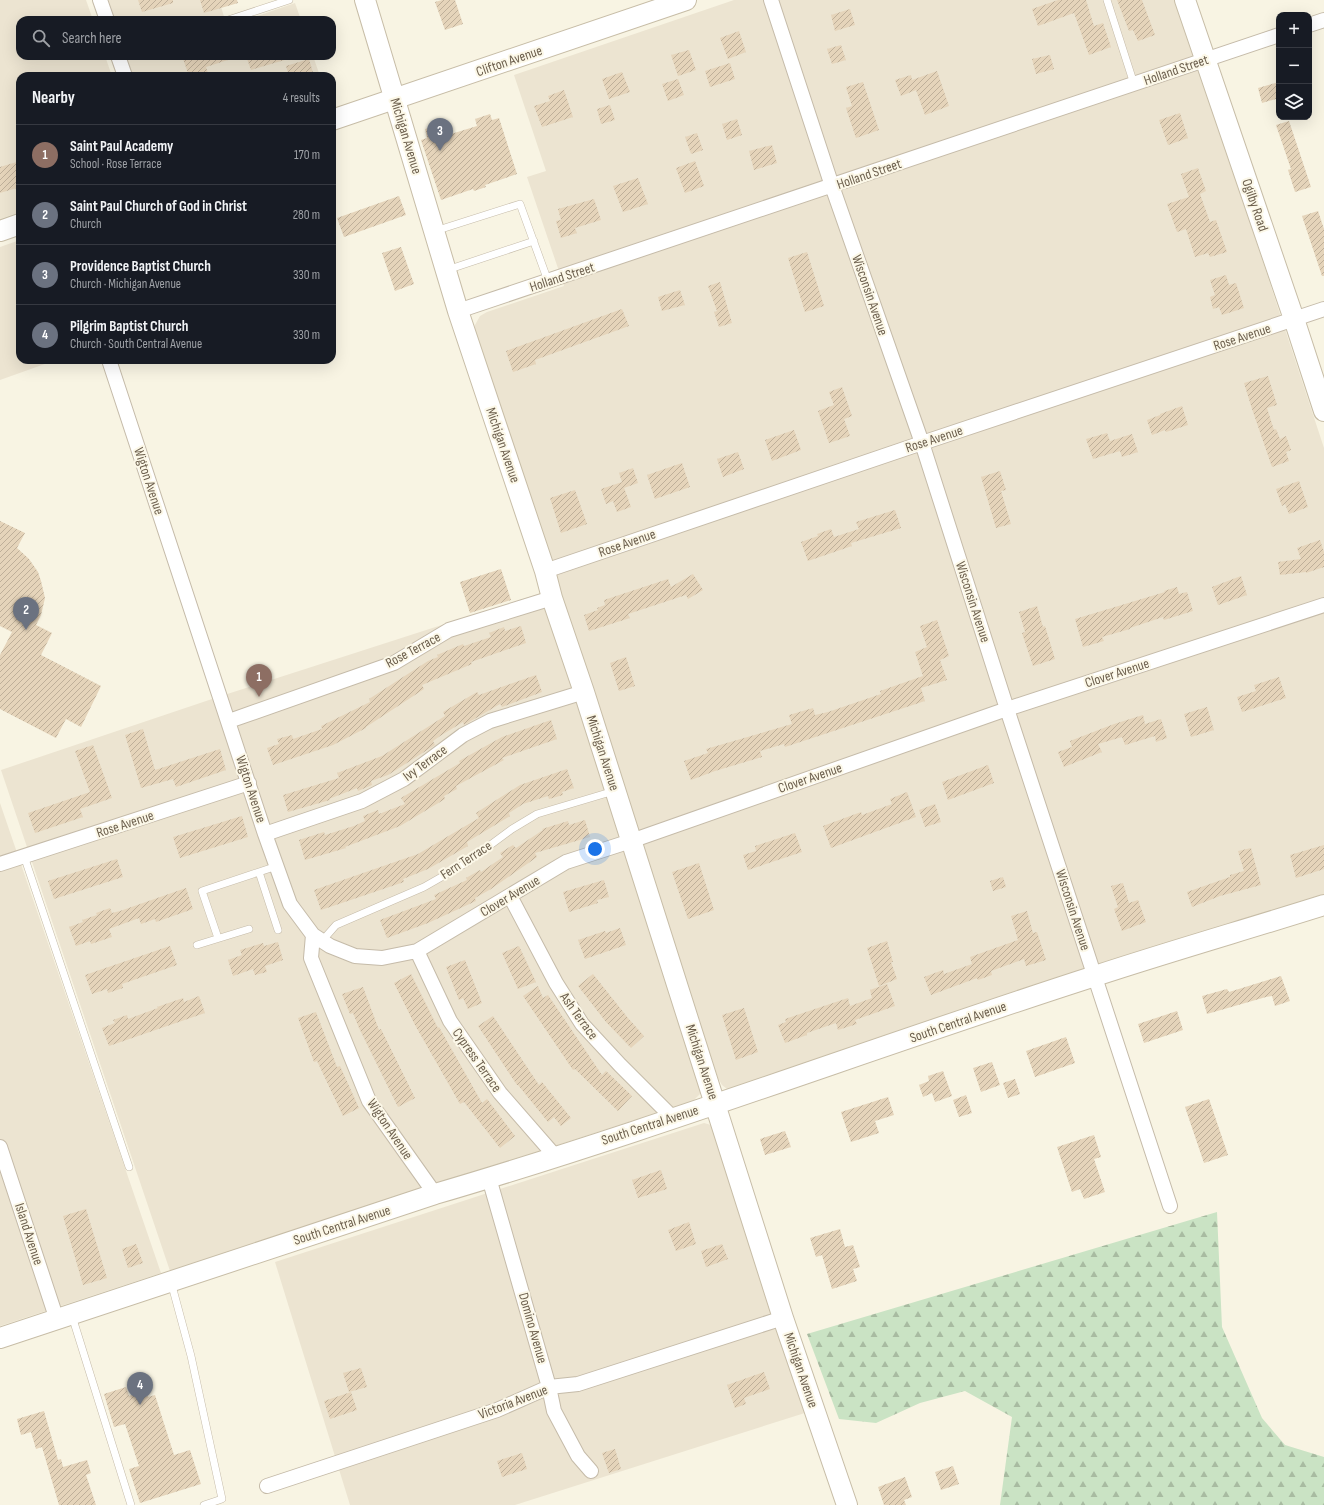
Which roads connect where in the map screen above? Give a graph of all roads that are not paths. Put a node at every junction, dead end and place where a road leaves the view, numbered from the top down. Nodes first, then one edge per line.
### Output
1 (100, 0) edge
2 (289, 0) edge
3 (365, 0) edge
4 (686, 0) edge
5 (772, 0) edge
6 (1107, 0) edge
7 (1185, 0) edge
8 (105, 16) edge
9 (240, 16) edge
10 (1324, 20) edge
11 (1312, 24) edge
12 (1276, 36) edge
13 (119, 60) edge
14 (1205, 60) junction
15 (124, 72) edge
16 (1134, 84) junction
17 (395, 100) junction
18 (336, 119) edge
19 (832, 186) junction
20 (16, 225) edge
21 (0, 231) edge
22 (435, 231) junction
23 (534, 241) junction
24 (446, 270) junction
25 (548, 281) junction
26 (1324, 309) edge
27 (458, 311) junction
28 (1294, 319) junction
29 (110, 364) edge
30 (1324, 411) edge
31 (922, 443) junction
32 (545, 570) junction
33 (552, 598) junction
34 (1324, 605) edge
35 (584, 692) junction
36 (1007, 709) junction
37 (229, 720) junction
38 (249, 783) junction
39 (615, 791) junction
40 (266, 834) junction
41 (631, 842) junction
42 (24, 856) junction
43 (0, 864) edge
44 (277, 866) junction
45 (259, 872) junction
46 (510, 896) junction
47 (1324, 905) edge
48 (249, 929) dead end
49 (278, 930) dead end
50 (218, 938) junction
51 (317, 938) junction
52 (197, 945) dead end
53 (417, 952) junction
54 (1095, 976) junction
55 (715, 1104) junction
56 (673, 1118) junction
57 (0, 1147) edge
58 (555, 1156) junction
59 (129, 1167) dead end
60 (489, 1178) junction
61 (435, 1194) junction
62 (1170, 1206) dead end
63 (171, 1282) junction
64 (64, 1318) junction
65 (783, 1318) junction
66 (0, 1338) edge
67 (549, 1387) junction
68 (591, 1471) dead end
69 (267, 1486) dead end
70 (131, 1505) edge
71 (204, 1505) edge
72 (847, 1505) edge

1 - 8 street
2 - 9 lane
3 - 17 main road, Michigan Avenue
4 - 17 main road, Clifton Avenue
5 - 19 street, Wisconsin Avenue
6 - 16 lane
7 - 14 main road, Ogilby Road
10 - 11 street
12 - 14 street, Holland Street
13 - 15 street
14 - 16 street, Holland Street
14 - 28 main road, Ogilby Road
16 - 19 street, Holland Street
17 - 18 main road, Clifton Avenue
17 - 22 main road, Michigan Avenue
19 - 25 street, Holland Street
19 - 31 street, Wisconsin Avenue
20 - 21 main road
22 - 23 lane
22 - 24 main road, Michigan Avenue
23 - 24 lane
23 - 25 lane
24 - 27 main road, Michigan Avenue
25 - 27 street, Holland Street
26 - 28 street, Rose Avenue
27 - 32 main road, Michigan Avenue
28 - 30 main road, Ogilby Road
28 - 31 street, Rose Avenue
29 - 37 street, Wigton Avenue
31 - 32 street, Rose Avenue
31 - 36 street, Wisconsin Avenue
32 - 33 main road, Michigan Avenue
33 - 35 main road, Michigan Avenue
33 - 37 street, Rose Terrace
34 - 36 street, Clover Avenue
35 - 39 main road, Michigan Avenue
35 - 40 street, Ivy Terrace
36 - 41 street, Clover Avenue
36 - 54 street, Wisconsin Avenue
37 - 38 street, Wigton Avenue
38 - 40 street, Wigton Avenue
38 - 42 street, Rose Avenue
39 - 41 main road, Michigan Avenue
39 - 51 lane, Fern Terrace
40 - 44 street, Wigton Avenue
41 - 46 street, Clover Avenue
41 - 55 main road, Michigan Avenue
42 - 43 street, Rose Avenue
42 - 59 lane
44 - 45 lane
44 - 51 street, Wigton Avenue
45 - 49 lane
45 - 50 lane
46 - 53 street, Clover Avenue
46 - 56 street, Ash Terrace
47 - 54 main road, South Central Avenue
48 - 50 lane
50 - 52 lane
51 - 53 street, Clover Avenue
51 - 61 street, Wigton Avenue
53 - 58 street, Cypress Terrace
54 - 55 main road, South Central Avenue
54 - 62 street, Wisconsin Avenue
55 - 56 main road, South Central Avenue
55 - 65 main road, Michigan Avenue
56 - 58 main road, South Central Avenue
57 - 64 street, Island Avenue
58 - 60 main road, South Central Avenue
60 - 61 main road, South Central Avenue
60 - 67 street, Domino Avenue
61 - 63 main road, South Central Avenue
63 - 64 main road, South Central Avenue
63 - 71 lane
64 - 66 main road, South Central Avenue
64 - 70 lane
65 - 67 street, Victoria Avenue
65 - 72 main road, Michigan Avenue
67 - 68 street, Domino Avenue
67 - 69 street, Victoria Avenue

